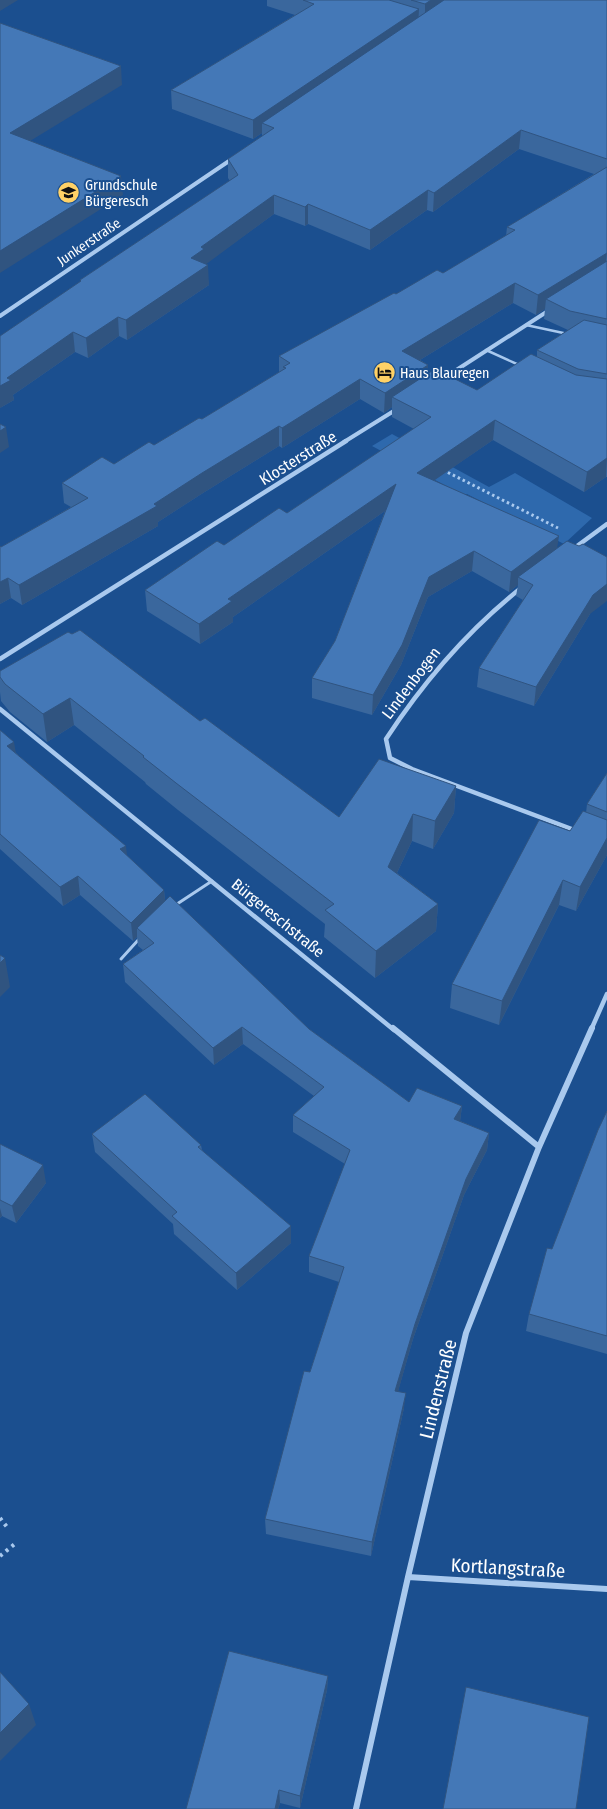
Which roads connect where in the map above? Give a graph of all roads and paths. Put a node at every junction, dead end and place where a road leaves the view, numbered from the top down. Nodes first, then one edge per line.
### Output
1 (236, 156) edge
2 (550, 310) edge
3 (0, 316) edge
4 (526, 325) junction
5 (571, 334) edge
6 (486, 350) junction
7 (522, 367) edge
8 (437, 382) edge
9 (405, 404) edge
10 (440, 469) edge
11 (607, 524) edge
12 (555, 527) dead end
13 (571, 550) edge
14 (524, 586) edge
15 (0, 659) edge
16 (0, 709) edge
17 (579, 832) edge
18 (212, 881) junction
19 (168, 911) edge
20 (142, 937) edge
21 (121, 959) dead end
22 (607, 994) edge
23 (539, 1147) junction
24 (0, 1518) edge
25 (7, 1526) dead end
26 (16, 1543) dead end
27 (0, 1556) edge
28 (408, 1577) junction
29 (607, 1589) edge
30 (356, 1809) edge

1 - 3 street, Junkerstraße
2 - 4 street
4 - 5 lane
4 - 6 street
6 - 7 lane
6 - 8 street
9 - 15 street, Klosterstraße
10 - 12 path
11 - 13 street
14 - 17 street, Lindenbogen
16 - 18 street, Bürgereschstraße
18 - 19 lane
18 - 23 street, Bürgereschstraße
20 - 21 lane
22 - 23 street, Lindenstraße
23 - 28 street, Lindenstraße
24 - 25 path
26 - 27 path
28 - 29 street, Kortlangstraße
28 - 30 street, Lindenstraße

